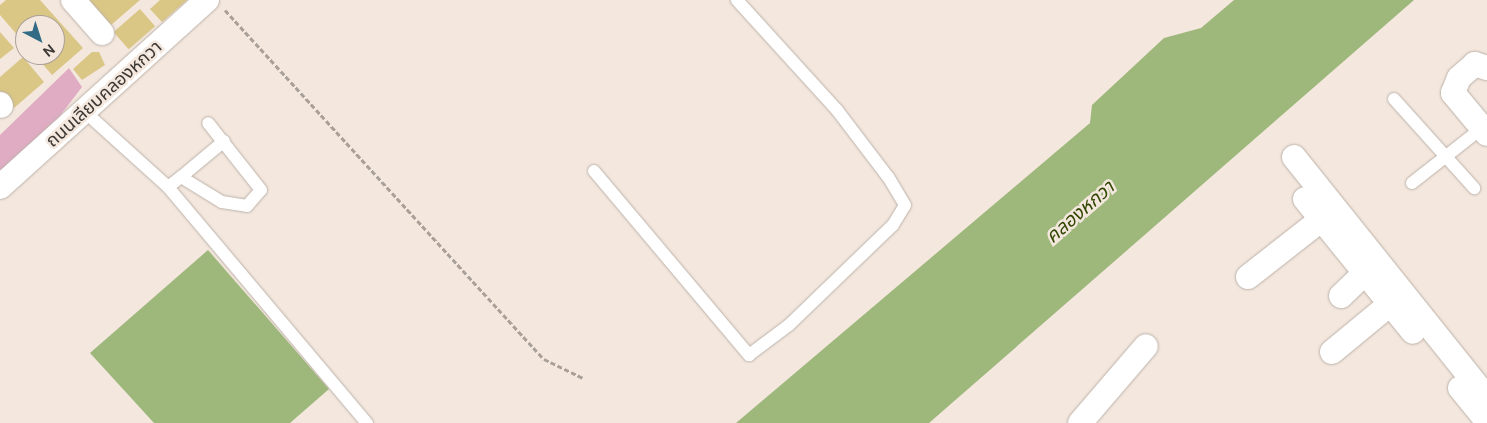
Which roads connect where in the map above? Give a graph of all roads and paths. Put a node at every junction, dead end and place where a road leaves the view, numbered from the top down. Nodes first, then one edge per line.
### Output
1 (73, 0) edge
2 (737, 0) edge
3 (215, 4) edge
4 (102, 33) dead end
5 (1487, 68) edge
6 (1394, 100) dead end
7 (84, 111) junction
8 (208, 123) dead end
9 (1484, 131) edge
10 (224, 141) junction
11 (1294, 157) dead end
12 (1446, 157) junction
13 (594, 171) dead end
14 (181, 177) junction
15 (1412, 183) dead end
16 (0, 186) edge
17 (168, 187) junction
18 (1474, 188) dead end
19 (1305, 199) dead end
20 (1322, 219) junction
21 (1365, 273) junction
22 (1248, 277) dead end
23 (1341, 296) dead end
24 (1390, 304) junction
25 (1146, 346) dead end
26 (1332, 352) dead end
27 (583, 378) dead end
28 (1487, 398) edge
29 (1487, 421) edge
30 (367, 423) edge
31 (1080, 423) edge

1 - 4 street
2 - 13 lane
3 - 7 street, ถนนเลียบคลองหกวา
3 - 27 path
5 - 9 street
6 - 12 lane
7 - 16 street, ถนนเลียบคลองหกวา
7 - 17 lane
8 - 10 lane
9 - 12 lane
10 - 14 lane
10 - 14 lane
11 - 28 street
12 - 15 lane
12 - 18 lane
14 - 17 lane
17 - 30 lane
19 - 20 street
20 - 21 street
20 - 22 street
21 - 23 street
21 - 24 street
24 - 26 street
24 - 29 street
25 - 31 street

